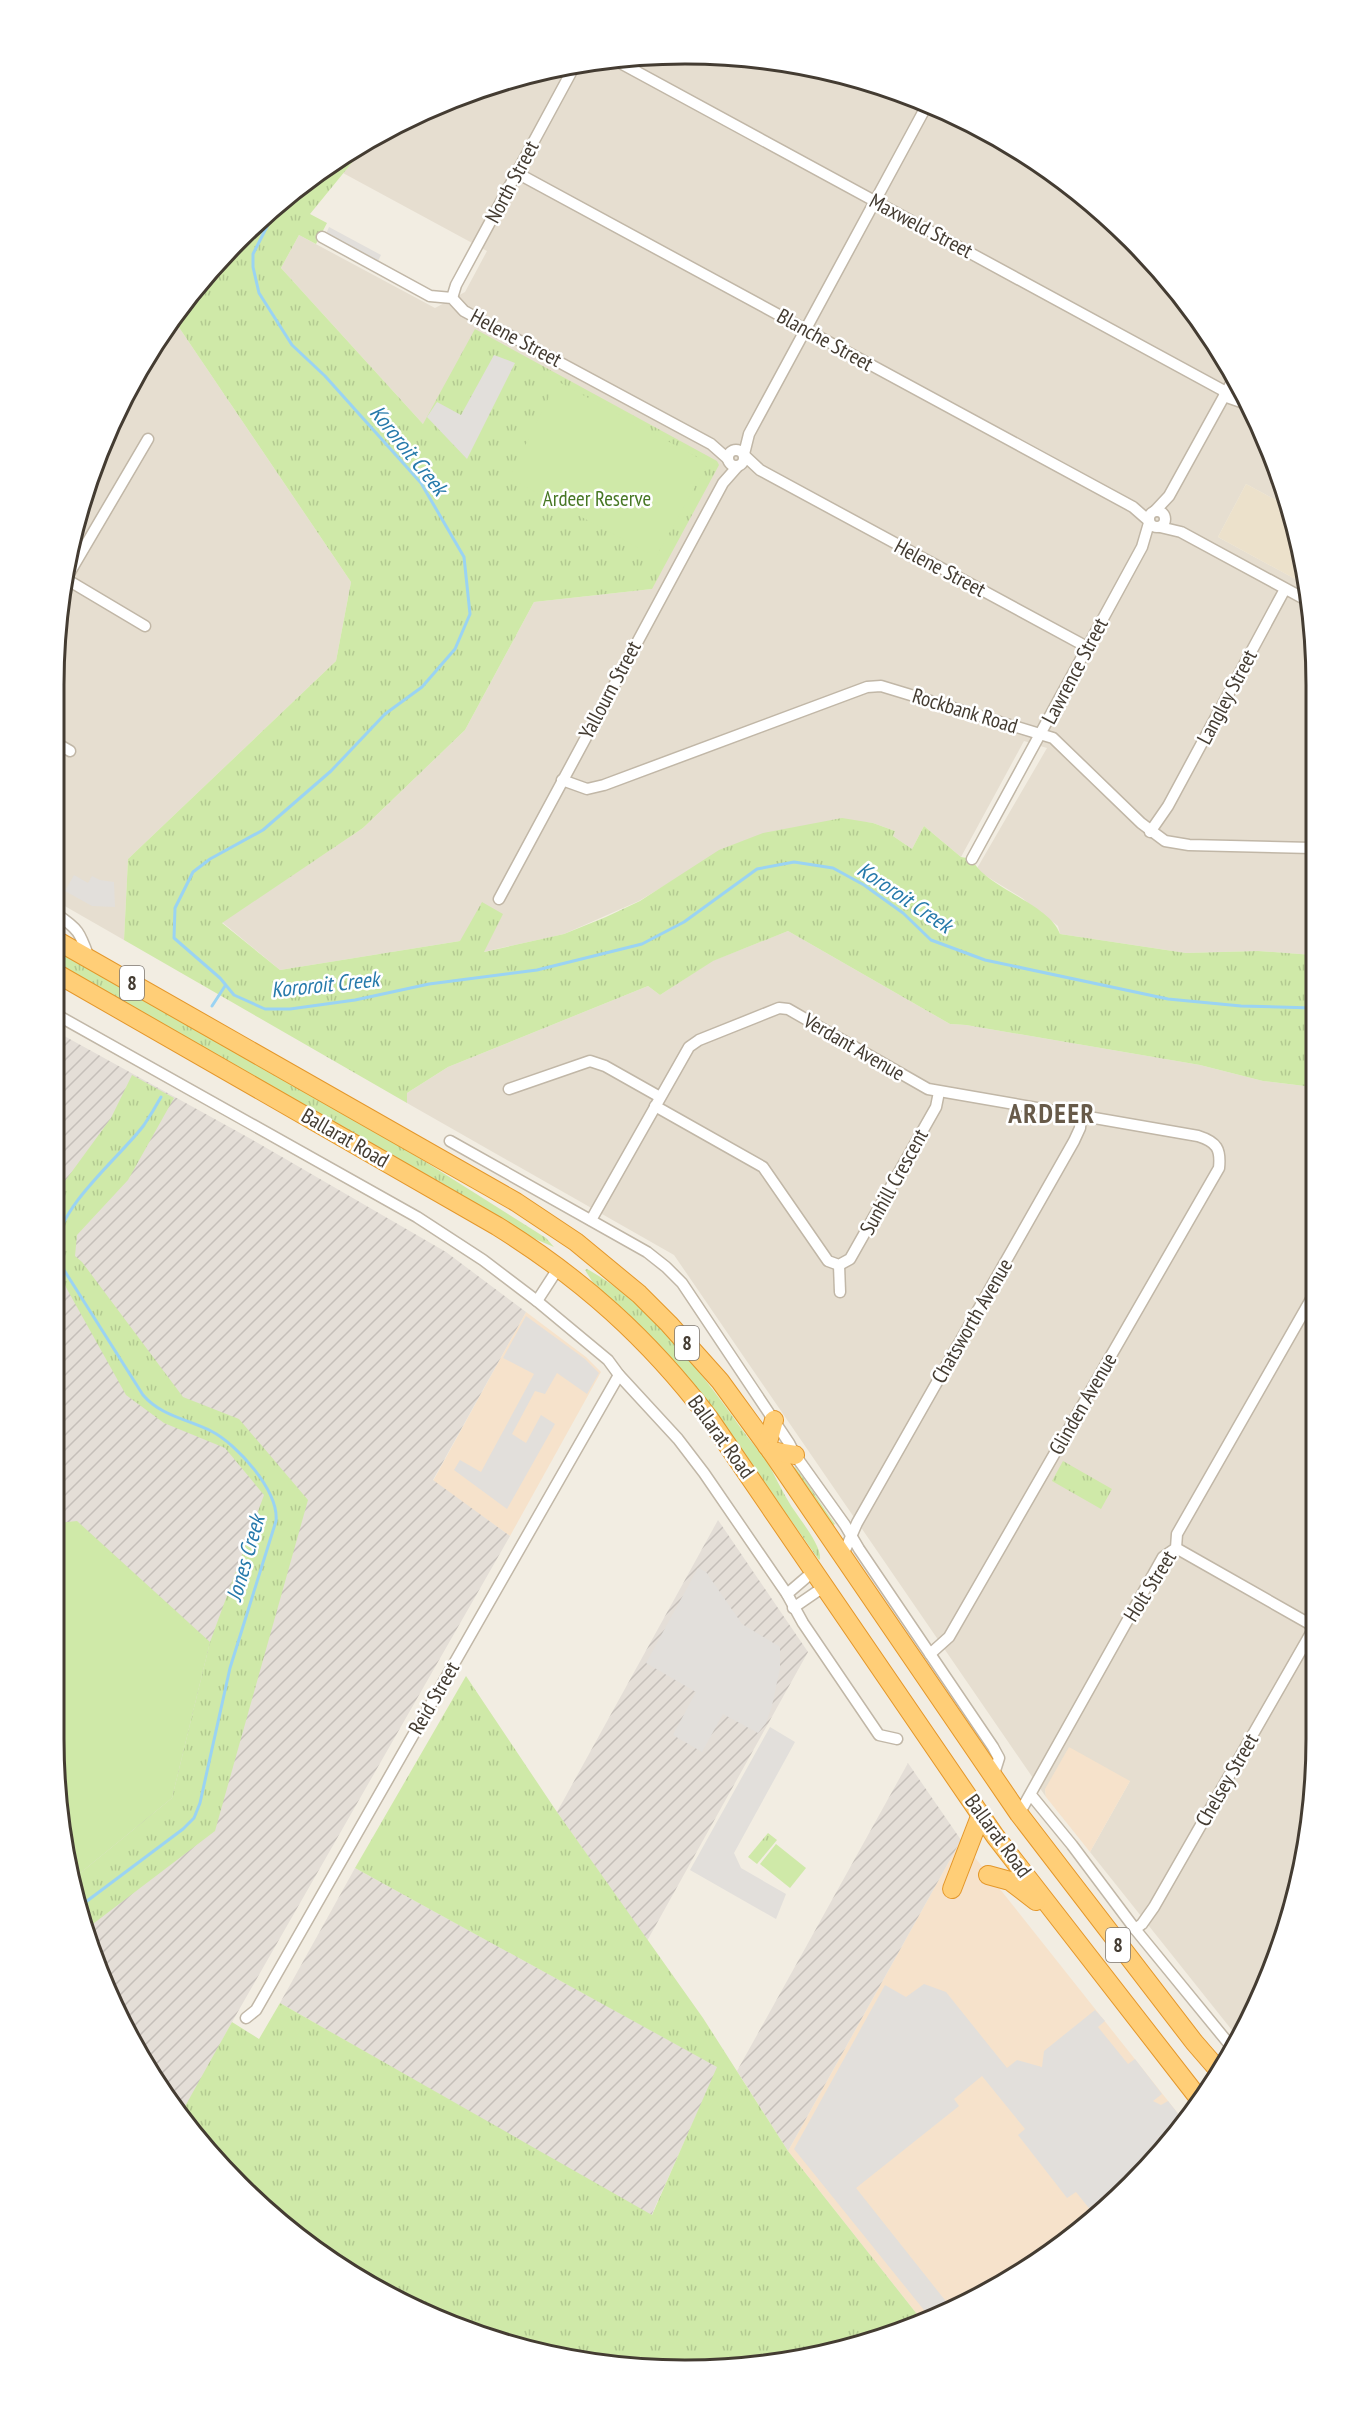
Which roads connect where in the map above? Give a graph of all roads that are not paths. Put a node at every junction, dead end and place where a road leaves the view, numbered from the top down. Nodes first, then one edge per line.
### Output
1 (629, 68) edge
2 (570, 75) edge
3 (923, 112) edge
4 (517, 173) junction
5 (875, 201) junction
6 (322, 237) dead end
7 (452, 298) junction
8 (806, 329) junction
9 (1228, 389) edge
10 (148, 439) dead end
11 (736, 458) junction
12 (1157, 520) junction
13 (77, 559) edge
14 (73, 582) edge
15 (1285, 589) junction
16 (1300, 597) edge
17 (145, 626) dead end
18 (1088, 647) junction
19 (1041, 734) junction
20 (64, 748) edge
21 (70, 751) dead end
22 (564, 776) junction
23 (1153, 834) junction
24 (1306, 848) edge
25 (972, 859) dead end
26 (499, 898) dead end
27 (64, 919) edge
28 (64, 944) edge
29 (89, 958) junction
30 (64, 978) edge
31 (64, 1019) edge
32 (509, 1089) dead end
33 (939, 1092) junction
34 (657, 1101) junction
35 (1081, 1116) junction
36 (450, 1141) dead end
37 (1218, 1147) joint
38 (591, 1220) junction
39 (576, 1242) junction
40 (839, 1265) junction
41 (559, 1267) junction
42 (840, 1292) dead end
43 (537, 1300) junction
44 (1306, 1308) edge
45 (618, 1375) junction
46 (774, 1420) junction
47 (769, 1449) junction
48 (795, 1455) junction
49 (852, 1530) junction
50 (1176, 1548) junction
51 (838, 1553) junction
52 (815, 1570) junction
53 (825, 1586) junction
54 (787, 1594) junction
55 (793, 1608) junction
56 (1306, 1622) edge
57 (1306, 1643) edge
58 (930, 1654) junction
59 (897, 1739) dead end
60 (993, 1777) junction
61 (1031, 1795) junction
62 (981, 1814) junction
63 (1019, 1814) junction
64 (988, 1875) dead end
65 (952, 1889) dead end
66 (1135, 1929) junction
67 (1068, 1930) junction
68 (246, 2018) dead end
69 (1227, 2041) edge
70 (1214, 2065) edge
71 (1195, 2094) edge

1 - 5 street, Maxweld Street
2 - 4 street, North Street
3 - 5 street, Yallourn Street
4 - 7 street, North Street
4 - 8 street, Blanche Street
5 - 8 street, Yallourn Street
5 - 9 street, Maxweld Street
6 - 7 street, Helene Street
7 - 11 street, Helene Street
8 - 11 street, Yallourn Street
8 - 12 street, Blanche Street
9 - 12 street, Lawrence Street
10 - 13 street
11 - 18 street, Helene Street
11 - 22 street, Yallourn Street
12 - 15 street, Blanche Street
12 - 18 street, Lawrence Street
14 - 17 street
15 - 16 street, Blanche Street
15 - 23 street, Langley Street
18 - 19 street, Lawrence Street
19 - 22 street, Rockbank Road
19 - 23 street, Rockbank Road
19 - 25 street, Lawrence Street
20 - 21 street
22 - 26 street, Yallourn Street
23 - 24 street, Rockbank Road
27 - 29 street
28 - 29 highway, Ballarat Road / 8
29 - 39 highway, Ballarat Road / 8
30 - 41 highway, Ballarat Road / 8
31 - 43 street, Ballarat Road
32 - 34 street
33 - 34 street, Verdant Avenue
33 - 35 street, Verdant Avenue
33 - 40 street, Sunhill Crescent
34 - 38 street, Verdant Avenue
34 - 40 street
35 - 37 street, Verdant Avenue
35 - 49 street, Chatsworth Avenue
36 - 38 street, Ballarat Road
37 - 58 street, Glinden Avenue
38 - 46 street, Ballarat Road
39 - 41 highway
39 - 47 highway, Ballarat Road / 8
40 - 42 street
41 - 43 street
41 - 52 highway, Ballarat Road / 8
43 - 45 street, Ballarat Road
44 - 50 street, Holt Street
45 - 54 street, Ballarat Road
45 - 68 street, Reid Street
46 - 47 highway
46 - 48 street, Ballarat Road
47 - 48 highway
47 - 51 highway, Ballarat Road / 8
48 - 49 street, Ballarat Road
49 - 51 street, Chatsworth Avenue
49 - 58 street, Ballarat Road
50 - 56 street
50 - 61 street, Holt Street
51 - 52 highway
51 - 53 highway
51 - 60 highway, Ballarat Road / 8
52 - 53 highway, Ballarat Road / 8
52 - 54 street
53 - 55 street
53 - 62 highway, Ballarat Road / 8
54 - 55 street, Ballarat Road
55 - 59 street, Ballarat Road
57 - 66 street, Chelsey Street
58 - 60 street, Ballarat Road
60 - 63 highway, Ballarat Road / 8
61 - 63 street, Holt Street
61 - 66 street
62 - 65 highway
62 - 67 highway, Ballarat Road / 8
63 - 70 highway, Ballarat Road / 8
64 - 67 highway
66 - 69 street
67 - 71 highway, Ballarat Road / 8

